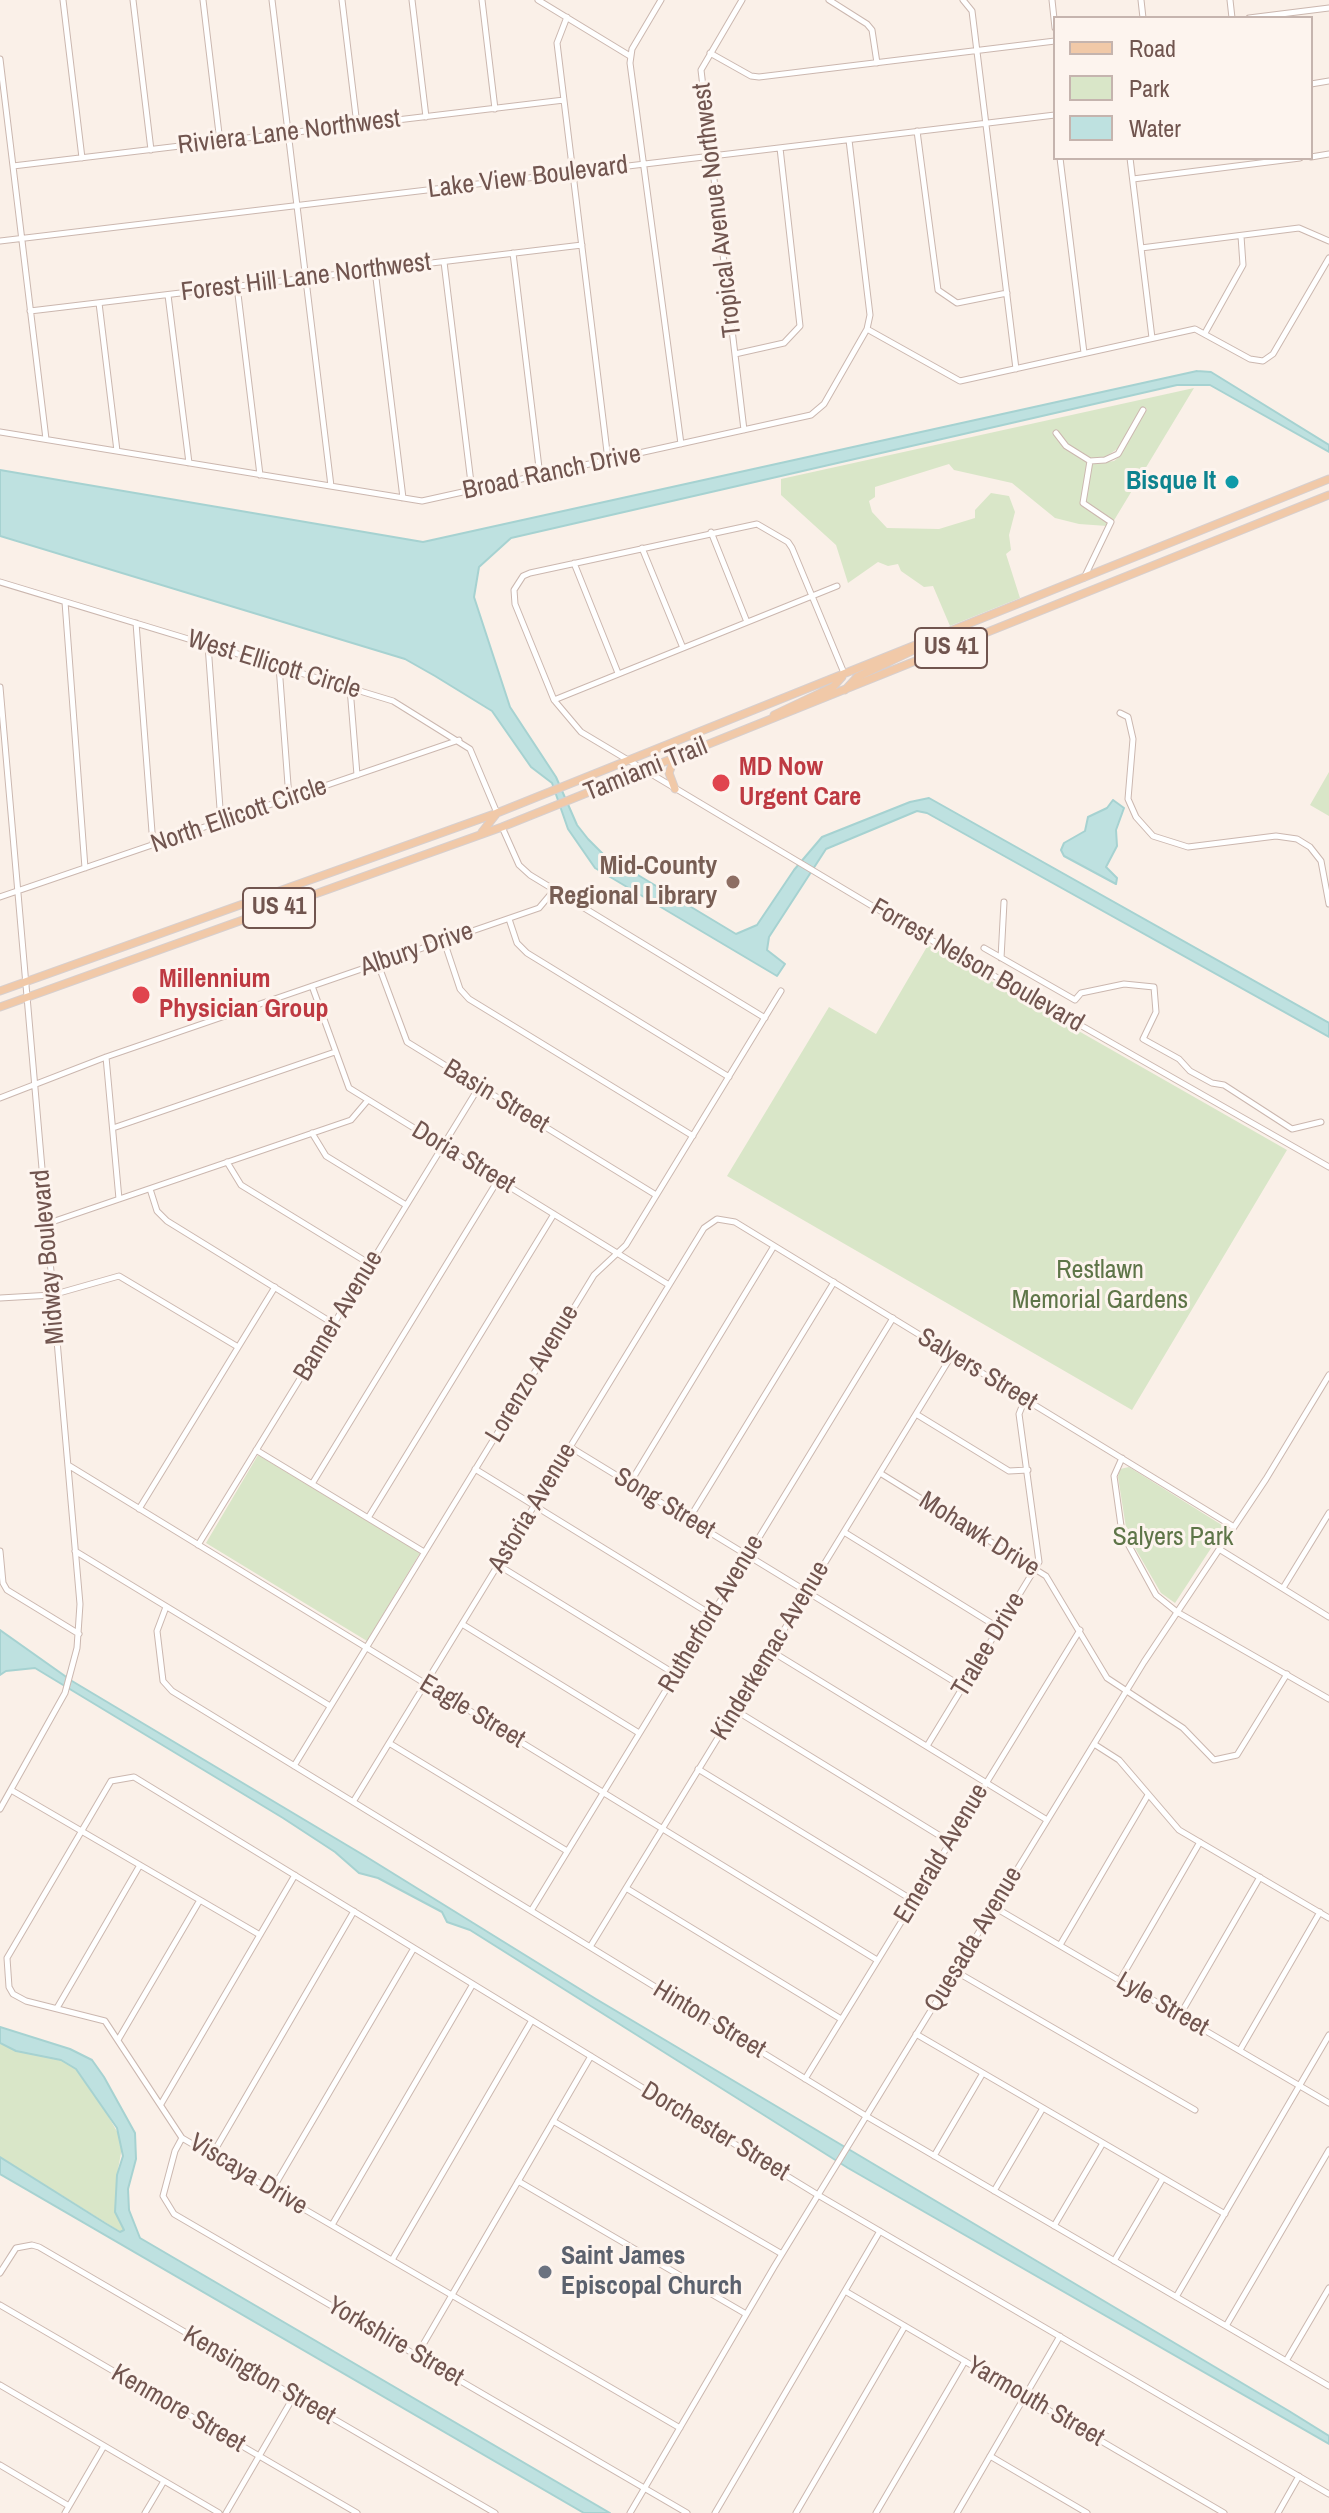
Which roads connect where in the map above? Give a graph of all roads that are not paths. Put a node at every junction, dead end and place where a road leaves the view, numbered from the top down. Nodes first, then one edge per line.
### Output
1 (63, 0) edge
2 (133, 0) edge
3 (203, 0) edge
4 (272, 0) edge
5 (342, 0) edge
6 (412, 0) edge
7 (482, 0) edge
8 (538, 0) edge
9 (661, 0) edge
10 (742, 0) edge
11 (829, 0) edge
12 (963, 0) edge
13 (1314, 0) edge
14 (1329, 8) edge
15 (1315, 10) junction
16 (1266, 16) edge
17 (567, 17) junction
18 (1053, 41) edge
19 (978, 51) junction
20 (710, 53) junction
21 (630, 56) junction
22 (0, 59) edge
23 (877, 63) junction
24 (564, 100) junction
25 (495, 109) junction
26 (1053, 115) edge
27 (426, 117) junction
28 (986, 123) junction
29 (357, 125) junction
30 (917, 131) junction
31 (289, 133) junction
32 (849, 140) junction
33 (220, 142) junction
34 (780, 148) junction
35 (151, 150) junction
36 (711, 156) junction
37 (82, 158) junction
38 (1060, 160) edge
39 (1130, 160) edge
40 (1284, 160) edge
41 (642, 164) junction
42 (13, 166) junction
43 (573, 173) junction
44 (1133, 179) junction
45 (297, 206) junction
46 (1241, 236) junction
47 (22, 239) junction
48 (0, 241) edge
49 (1329, 241) edge
50 (582, 245) junction
51 (1141, 248) junction
52 (513, 253) junction
53 (1329, 258) edge
54 (444, 262) junction
55 (375, 270) junction
56 (306, 278) junction
57 (237, 286) junction
58 (1007, 293) junction
59 (168, 295) junction
60 (99, 303) junction
61 (30, 311) junction
62 (867, 329) junction
63 (1205, 333) junction
64 (1152, 338) junction
65 (1084, 353) junction
66 (735, 354) junction
67 (1016, 369) junction
68 (1143, 410) dead end
69 (744, 430) junction
70 (0, 432) edge
71 (1056, 433) dead end
72 (46, 439) junction
73 (681, 444) junction
74 (117, 451) junction
75 (608, 460) junction
76 (1090, 461) junction
77 (189, 463) junction
78 (260, 475) junction
79 (540, 476) junction
80 (1329, 479) edge
81 (331, 486) junction
82 (472, 491) junction
83 (1329, 495) edge
84 (403, 498) junction
85 (1228, 520) junction
86 (711, 532) junction
87 (1233, 534) junction
88 (642, 548) junction
89 (574, 563) junction
90 (1084, 578) junction
91 (0, 582) edge
92 (837, 586) dead end
93 (812, 596) junction
94 (65, 602) junction
95 (747, 622) junction
96 (136, 623) junction
97 (932, 639) junction
98 (208, 645) junction
99 (683, 648) junction
100 (279, 666) junction
101 (618, 674) junction
102 (844, 674) junction
103 (0, 687) edge
104 (350, 688) junction
105 (845, 690) junction
106 (554, 700) junction
107 (1120, 713) dead end
108 (747, 730) junction
109 (459, 740) junction
110 (674, 759) junction
111 (628, 761) junction
112 (645, 771) junction
113 (357, 775) junction
114 (675, 789) junction
115 (289, 798) junction
116 (519, 805) junction
117 (497, 813) junction
118 (221, 822) junction
119 (502, 827) junction
120 (474, 838) junction
121 (153, 845) junction
122 (85, 868) junction
123 (555, 889) junction
124 (19, 891) junction
125 (0, 897) edge
126 (1004, 902) dead end
127 (1329, 904) edge
128 (509, 919) junction
129 (444, 941) junction
130 (984, 948) dead end
131 (1001, 958) junction
132 (378, 964) junction
133 (26, 981) junction
134 (312, 986) junction
135 (0, 991) edge
136 (781, 991) dead end
137 (27, 996) junction
138 (0, 1007) edge
139 (765, 1018) junction
140 (335, 1052) junction
141 (106, 1057) junction
142 (729, 1077) junction
143 (33, 1085) junction
144 (479, 1087) junction
145 (0, 1098) edge
146 (368, 1100) junction
147 (1321, 1122) dead end
148 (113, 1128) junction
149 (312, 1133) junction
150 (693, 1136) junction
151 (442, 1146) junction
152 (227, 1162) junction
153 (1329, 1167) edge
154 (498, 1180) junction
155 (150, 1189) junction
156 (656, 1195) junction
157 (119, 1199) junction
158 (406, 1205) junction
159 (554, 1214) junction
160 (717, 1219) joint
161 (46, 1224) junction
162 (774, 1246) junction
163 (617, 1252) junction
164 (370, 1264) junction
165 (834, 1282) junction
166 (669, 1285) junction
167 (275, 1287) junction
168 (52, 1295) junction
169 (0, 1298) edge
170 (893, 1318) junction
171 (334, 1324) junction
172 (238, 1347) junction
173 (952, 1355) junction
174 (1329, 1375) edge
175 (1025, 1399) junction
176 (916, 1414) junction
177 (570, 1447) junction
178 (256, 1450) junction
179 (1122, 1458) junction
180 (67, 1464) junction
181 (475, 1469) junction
182 (1028, 1470) junction
183 (880, 1473) junction
184 (630, 1483) junction
185 (312, 1484) junction
186 (534, 1506) junction
187 (139, 1509) junction
188 (1329, 1513) edge
189 (368, 1518) junction
190 (689, 1519) junction
191 (1234, 1527) junction
192 (844, 1532) junction
193 (198, 1545) junction
194 (1219, 1549) junction
195 (74, 1550) junction
196 (0, 1551) edge
197 (424, 1552) junction
198 (748, 1555) junction
199 (498, 1565) junction
200 (1036, 1568) junction
201 (1283, 1588) junction
202 (807, 1592) junction
203 (166, 1607) junction
204 (1177, 1612) junction
205 (712, 1615) junction
206 (1329, 1617) edge
207 (462, 1624) junction
208 (999, 1628) junction
209 (1080, 1630) junction
210 (79, 1634) junction
211 (366, 1647) junction
212 (771, 1651) junction
213 (675, 1674) junction
214 (1287, 1674) junction
215 (425, 1683) junction
216 (963, 1687) junction
217 (1126, 1692) junction
218 (1329, 1699) edge
219 (330, 1707) junction
220 (735, 1710) junction
221 (639, 1733) junction
222 (389, 1743) junction
223 (1094, 1744) junction
224 (927, 1746) junction
225 (294, 1766) junction
226 (698, 1769) junction
227 (986, 1782) junction
228 (107, 1785) joint
229 (11, 1790) junction
230 (603, 1792) junction
231 (1148, 1795) junction
232 (353, 1802) junction
233 (0, 1809) edge
234 (1047, 1820) junction
235 (662, 1828) junction
236 (80, 1830) junction
237 (950, 1842) junction
238 (1200, 1842) junction
239 (567, 1851) junction
240 (140, 1865) junction
241 (295, 1875) junction
242 (1260, 1877) junction
243 (626, 1888) junction
244 (200, 1900) junction
245 (914, 1901) junction
246 (994, 1907) junction
247 (354, 1911) junction
248 (531, 1911) junction
249 (1320, 1912) junction
250 (1329, 1918) edge
251 (260, 1935) junction
252 (1060, 1945) junction
253 (590, 1947) junction
254 (414, 1948) junction
255 (877, 1960) junction
256 (955, 1971) junction
257 (1120, 1980) junction
258 (473, 1984) junction
259 (57, 2008) junction
260 (1180, 2015) junction
261 (841, 2019) junction
262 (532, 2020) junction
263 (916, 2034) junction
264 (1329, 2035) edge
265 (118, 2040) junction
266 (1240, 2050) junction
267 (591, 2056) junction
268 (983, 2073) junction
269 (805, 2079) junction
270 (1300, 2085) junction
271 (1329, 2103) edge
272 (161, 2104) junction
273 (1043, 2108) junction
274 (1195, 2110) dead end
275 (866, 2116) junction
276 (553, 2121) junction
277 (182, 2138) junction
278 (1103, 2143) junction
279 (1329, 2150) edge
280 (212, 2155) junction
281 (934, 2156) junction
282 (1163, 2178) junction
283 (518, 2181) junction
284 (272, 2190) junction
285 (994, 2191) junction
286 (818, 2195) junction
287 (1225, 2214) junction
288 (332, 2225) junction
289 (1054, 2226) junction
290 (880, 2231) junction
291 (782, 2254) junction
292 (392, 2260) junction
293 (1114, 2261) junction
294 (0, 2273) edge
295 (1329, 2288) edge
296 (845, 2291) junction
297 (452, 2295) junction
298 (1176, 2297) junction
299 (0, 2305) edge
300 (746, 2314) junction
301 (905, 2326) junction
302 (1226, 2326) junction
303 (1060, 2336) junction
304 (417, 2355) junction
305 (965, 2361) junction
306 (1286, 2361) junction
307 (0, 2385) edge
308 (1329, 2386) edge
309 (294, 2396) junction
310 (1025, 2396) junction
311 (680, 2428) junction
312 (104, 2446) junction
313 (259, 2456) junction
314 (990, 2456) junction
315 (0, 2465) edge
316 (1299, 2476) junction
317 (164, 2481) junction
318 (645, 2488) junction
319 (1329, 2494) edge
320 (69, 2506) junction
321 (65, 2513) edge
322 (145, 2513) edge
323 (219, 2513) edge
324 (226, 2513) edge
325 (357, 2513) edge
326 (495, 2513) edge
327 (630, 2513) edge
328 (687, 2513) edge
329 (715, 2513) edge
330 (796, 2513) edge
331 (876, 2513) edge
332 (957, 2513) edge
333 (1087, 2513) edge
334 (1224, 2513) edge
335 (1278, 2513) edge

1 - 37 street
2 - 35 street
3 - 33 street
4 - 31 street
5 - 29 street
6 - 27 street
7 - 25 street
8 - 17 street
9 - 21 street
10 - 20 street, Tropical Avenue Northwest
11 - 23 street
12 - 19 street
13 - 15 street
14 - 15 street
15 - 16 street
17 - 21 street
17 - 24 street
18 - 19 street
19 - 23 street
19 - 28 street
20 - 23 street
20 - 36 street, Tropical Avenue Northwest
21 - 41 street
22 - 42 street
24 - 25 street, Riviera Lane Northwest
24 - 43 street
25 - 27 street, Riviera Lane Northwest
26 - 28 street, Lake View Boulevard
27 - 29 street, Riviera Lane Northwest
28 - 30 street, Lake View Boulevard
28 - 58 street
29 - 31 street, Riviera Lane Northwest
30 - 32 street, Lake View Boulevard
30 - 58 street
31 - 33 street, Riviera Lane Northwest
31 - 45 street
32 - 34 street, Lake View Boulevard
32 - 62 street
33 - 35 street, Riviera Lane Northwest
34 - 36 street, Lake View Boulevard
34 - 66 street
35 - 37 street, Riviera Lane Northwest
36 - 41 street, Lake View Boulevard
36 - 66 street, Tropical Avenue Northwest
37 - 42 street, Riviera Lane Northwest
38 - 65 street
39 - 44 street
40 - 44 street
41 - 43 street, Lake View Boulevard
41 - 73 street
42 - 47 street
43 - 45 street, Lake View Boulevard
43 - 50 street
44 - 51 street
45 - 47 street, Lake View Boulevard
45 - 56 street
46 - 49 street
46 - 51 street
46 - 63 street
47 - 48 street, Lake View Boulevard
47 - 61 street
50 - 52 street, Forest Hill Lane Northwest
50 - 75 street
51 - 64 street
52 - 54 street, Forest Hill Lane Northwest
52 - 79 street
53 - 63 street
54 - 55 street, Forest Hill Lane Northwest
54 - 82 street
55 - 56 street, Forest Hill Lane Northwest
55 - 84 street
56 - 57 street, Forest Hill Lane Northwest
56 - 81 street
57 - 59 street, Forest Hill Lane Northwest
57 - 78 street
58 - 67 street
59 - 60 street, Forest Hill Lane Northwest
59 - 77 street
60 - 61 street, Forest Hill Lane Northwest
60 - 74 street
61 - 72 street
62 - 67 street
62 - 69 street, Broad Ranch Drive
63 - 64 street
64 - 65 street
65 - 67 street
66 - 69 street, Tropical Avenue Northwest
68 - 76 street
69 - 73 street, Broad Ranch Drive
70 - 72 street, Broad Ranch Drive
71 - 76 street
72 - 74 street, Broad Ranch Drive
73 - 75 street, Broad Ranch Drive
74 - 77 street, Broad Ranch Drive
75 - 79 street, Broad Ranch Drive
76 - 90 street
77 - 78 street, Broad Ranch Drive
78 - 81 street, Broad Ranch Drive
79 - 82 street, Broad Ranch Drive
80 - 85 main road, Tamiami Trail / US 41
81 - 84 street, Broad Ranch Drive
82 - 84 street, Broad Ranch Drive
83 - 87 main road, Tamiami Trail / US 41
85 - 87 main road
85 - 90 main road, Tamiami Trail / US 41
86 - 88 street
86 - 93 street
86 - 95 street
87 - 105 main road, Tamiami Trail / US 41
88 - 89 street
88 - 99 street
89 - 101 street
89 - 106 street, Forrest Nelson Boulevard
90 - 97 main road, Tamiami Trail / US 41
91 - 94 street, West Ellicott Circle
92 - 93 street
93 - 95 street
93 - 102 street
94 - 96 street, West Ellicott Circle
94 - 122 street
95 - 99 street
96 - 98 street, West Ellicott Circle
96 - 121 street
97 - 102 main road, Tamiami Trail / US 41
97 - 105 main road
98 - 100 street, West Ellicott Circle
98 - 118 street
99 - 101 street
100 - 104 street, West Ellicott Circle
100 - 115 street
101 - 106 street
102 - 108 main road
102 - 111 main road, Tamiami Trail / US 41
103 - 124 street, Midway Boulevard
104 - 109 street, West Ellicott Circle
104 - 113 street
105 - 108 main road, Tamiami Trail / US 41
106 - 111 street, Forrest Nelson Boulevard
107 - 127 street
108 - 110 main road, Tamiami Trail / US 41
109 - 113 street, North Ellicott Circle
109 - 117 street, West Ellicott Circle
110 - 112 main road, Tamiami Trail / US 41
110 - 114 main road
111 - 112 street, Forrest Nelson Boulevard
111 - 116 main road, Tamiami Trail / US 41
112 - 114 street, Forrest Nelson Boulevard
112 - 119 main road, Tamiami Trail / US 41
113 - 115 street, North Ellicott Circle
114 - 153 street, Forrest Nelson Boulevard
115 - 118 street, North Ellicott Circle
116 - 117 main road, Tamiami Trail / US 41
116 - 119 main road
117 - 120 main road
117 - 133 main road, Tamiami Trail / US 41
118 - 121 street, North Ellicott Circle
119 - 120 main road, Tamiami Trail / US 41
119 - 123 street
120 - 137 main road, Tamiami Trail / US 41
121 - 122 street, North Ellicott Circle
122 - 124 street, North Ellicott Circle
123 - 128 street, Albury Drive
123 - 139 street
124 - 125 street, North Ellicott Circle
124 - 133 street, Midway Boulevard
126 - 131 street
128 - 129 street, Albury Drive
128 - 142 street
129 - 132 street, Albury Drive
129 - 150 street
130 - 131 street
131 - 147 street
132 - 134 street, Albury Drive
132 - 144 street, Basin Street
133 - 135 main road, Tamiami Trail / US 41
133 - 137 street, Midway Boulevard
134 - 140 street, Doria Street
134 - 141 street, Albury Drive
136 - 139 street, Lorenzo Avenue
137 - 138 main road, Tamiami Trail / US 41
137 - 143 street, Midway Boulevard
139 - 142 street, Lorenzo Avenue
140 - 146 street, Doria Street
140 - 148 street
141 - 143 street, Albury Drive
141 - 148 street
142 - 150 street, Lorenzo Avenue
143 - 145 street, Albury Drive
143 - 161 street, Midway Boulevard
144 - 151 street, Banner Avenue
144 - 156 street, Basin Street
146 - 149 street
146 - 151 street, Doria Street
148 - 157 street
149 - 152 street
149 - 158 street
150 - 156 street, Lorenzo Avenue
151 - 154 street, Doria Street
151 - 158 street, Banner Avenue
152 - 155 street
152 - 164 street
154 - 159 street, Doria Street
154 - 185 street
155 - 157 street
155 - 167 street
156 - 163 street, Lorenzo Avenue
157 - 161 street
158 - 164 street, Banner Avenue
159 - 163 street, Doria Street
159 - 189 street
160 - 162 street, Salyers Street
160 - 166 street, Astoria Avenue
161 - 168 street, Midway Boulevard
162 - 165 street, Salyers Street
162 - 184 street
163 - 166 street, Doria Street
163 - 181 street, Lorenzo Avenue
164 - 171 street, Banner Avenue
165 - 170 street, Salyers Street
165 - 190 street
166 - 177 street, Astoria Avenue
167 - 171 street
167 - 172 street
168 - 169 street
168 - 172 street
168 - 180 street, Midway Boulevard
170 - 173 street, Salyers Street
170 - 198 street, Rutherford Avenue
171 - 178 street, Banner Avenue
172 - 187 street
173 - 175 street, Salyers Street
173 - 176 street, Kinderkemac Avenue
174 - 191 street, Quesada Avenue
175 - 179 street, Salyers Street
175 - 182 street, Tralee Drive
176 - 182 street
176 - 183 street, Kinderkemac Avenue
177 - 184 street, Song Street
177 - 186 street, Astoria Avenue
178 - 185 street
178 - 193 street, Banner Avenue
179 - 191 street, Salyers Street
179 - 204 street
180 - 187 street, Eagle Street
180 - 195 street, Midway Boulevard
181 - 186 street
181 - 197 street, Lorenzo Avenue
182 - 200 street, Tralee Drive
183 - 192 street, Kinderkemac Avenue
183 - 200 street, Mohawk Drive
184 - 190 street, Song Street
185 - 189 street
186 - 199 street, Astoria Avenue
186 - 205 street
187 - 193 street, Eagle Street
188 - 201 street
189 - 197 street
190 - 198 street, Song Street
191 - 194 street, Quesada Avenue
192 - 202 street, Kinderkemac Avenue
192 - 208 street
193 - 211 street, Eagle Street
194 - 201 street
194 - 204 street, Quesada Avenue
195 - 203 street
195 - 210 street, Midway Boulevard
196 - 210 street
197 - 211 street, Lorenzo Avenue
198 - 202 street, Song Street
198 - 205 street, Rutherford Avenue
199 - 207 street, Astoria Avenue
199 - 213 street
200 - 208 street, Tralee Drive
200 - 209 street, Mohawk Drive
201 - 206 street
202 - 212 street, Kinderkemac Avenue
202 - 216 street, Song Street
203 - 219 street
203 - 225 street, Hinton Street
204 - 214 street
204 - 217 street, Quesada Avenue
205 - 213 street, Rutherford Avenue
207 - 215 street, Astoria Avenue
207 - 221 street
208 - 216 street, Tralee Drive
209 - 217 street, Mohawk Drive
209 - 227 street, Emerald Avenue
210 - 229 street, Midway Boulevard
211 - 215 street, Eagle Street
211 - 219 street, Lorenzo Avenue
212 - 220 street, Kinderkemac Avenue
212 - 224 street
213 - 221 street, Rutherford Avenue
214 - 217 street, Mohawk Drive
214 - 218 street
215 - 222 street, Astoria Avenue
215 - 230 street, Eagle Street
216 - 224 street, Tralee Drive
217 - 223 street, Quesada Avenue
219 - 225 street, Lorenzo Avenue
220 - 226 street, Kinderkemac Avenue
220 - 237 street
221 - 230 street, Rutherford Avenue
222 - 232 street, Astoria Avenue
222 - 239 street
223 - 231 street
223 - 234 street, Quesada Avenue
224 - 227 street
225 - 232 street, Hinton Street
226 - 235 street, Kinderkemac Avenue
226 - 245 street
227 - 234 street
227 - 237 street, Emerald Avenue
228 - 236 street, Viscaya Drive
228 - 241 street, Dorchester Street
229 - 233 street, Midway Boulevard
229 - 236 street
230 - 235 street, Eagle Street
230 - 239 street, Rutherford Avenue
231 - 238 street
231 - 252 street
232 - 248 street, Hinton Street
234 - 246 street, Quesada Avenue
235 - 243 street, Kinderkemac Avenue
235 - 255 street, Eagle Street
236 - 240 street
236 - 259 street, Viscaya Drive
237 - 245 street, Emerald Avenue
238 - 242 street
238 - 257 street
239 - 248 street, Rutherford Avenue
240 - 244 street
240 - 259 street
241 - 247 street, Dorchester Street
241 - 251 street
242 - 249 street
242 - 260 street
243 - 253 street, Kinderkemac Avenue
243 - 261 street
244 - 251 street
244 - 265 street
245 - 255 street, Emerald Avenue
246 - 252 street, Lyle Street
246 - 256 street, Quesada Avenue
247 - 254 street, Dorchester Street
247 - 280 street
248 - 253 street, Hinton Street
249 - 250 street
249 - 266 street
251 - 272 street
252 - 257 street, Lyle Street
253 - 269 street, Hinton Street
254 - 258 street, Dorchester Street
254 - 284 street
255 - 261 street, Emerald Avenue
256 - 263 street, Quesada Avenue
256 - 274 street
257 - 260 street, Lyle Street
258 - 262 street, Dorchester Street
258 - 288 street
259 - 265 street, Viscaya Drive
260 - 266 street, Lyle Street
261 - 269 street, Emerald Avenue
262 - 267 street, Dorchester Street
262 - 292 street
263 - 268 street
263 - 275 street, Quesada Avenue
264 - 270 street
265 - 272 street, Viscaya Drive
266 - 270 street, Lyle Street
267 - 276 street
267 - 286 street, Dorchester Street
268 - 273 street
268 - 281 street
269 - 275 street, Hinton Street
270 - 271 street, Lyle Street
270 - 287 street
272 - 277 street, Viscaya Drive
273 - 278 street
273 - 285 street
275 - 281 street, Hinton Street
275 - 286 street, Quesada Avenue
276 - 283 street
276 - 291 street
277 - 280 street, Viscaya Drive
277 - 304 street, Yorkshire Street
278 - 282 street
278 - 289 street
279 - 302 street
280 - 284 street, Viscaya Drive
281 - 285 street, Hinton Street
282 - 287 street
282 - 293 street
283 - 297 street
283 - 300 street
284 - 288 street, Viscaya Drive
285 - 289 street, Hinton Street
286 - 290 street, Dorchester Street
286 - 291 street, Quesada Avenue
287 - 298 street
288 - 292 street, Viscaya Drive
289 - 293 street, Hinton Street
290 - 296 street
290 - 303 street, Dorchester Street
291 - 300 street, Quesada Avenue
292 - 297 street, Viscaya Drive
293 - 298 street, Hinton Street
294 - 309 street, Kensington Street
295 - 306 street
296 - 301 street, Yarmouth Street
296 - 329 street
297 - 304 street
297 - 311 street, Viscaya Drive
298 - 302 street, Hinton Street
299 - 313 street, Kenmore Street
300 - 311 street, Quesada Avenue
301 - 305 street, Yarmouth Street
301 - 330 street
302 - 306 street, Hinton Street
303 - 310 street
303 - 316 street, Dorchester Street
304 - 318 street, Yorkshire Street
305 - 310 street, Yarmouth Street
305 - 331 street
306 - 308 street, Hinton Street
307 - 312 street
309 - 313 street
309 - 326 street, Kensington Street
310 - 314 street
310 - 334 street, Yarmouth Street
311 - 318 street, Quesada Avenue
312 - 317 street
312 - 320 street
313 - 324 street
313 - 325 street, Kenmore Street
314 - 332 street
314 - 333 street
315 - 320 street
316 - 319 street, Dorchester Street
316 - 335 street
317 - 322 street
317 - 323 street
318 - 327 street, Quesada Avenue
318 - 328 street, Yorkshire Street
320 - 321 street

